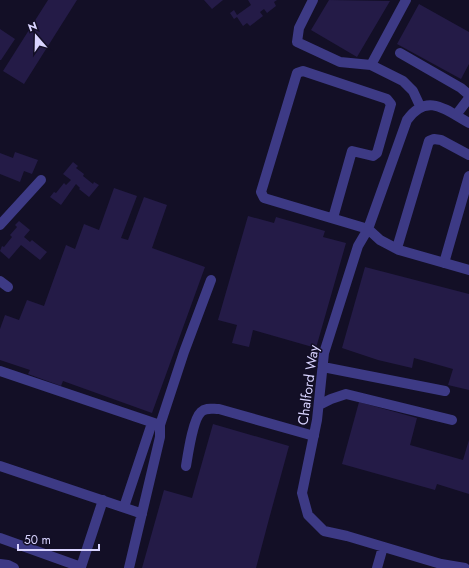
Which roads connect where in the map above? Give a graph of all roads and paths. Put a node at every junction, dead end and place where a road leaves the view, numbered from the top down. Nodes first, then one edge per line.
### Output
1 (313, 0) edge
2 (406, 0) edge
3 (400, 53) dead end
4 (371, 65) junction
5 (469, 97) edge
6 (420, 106) junction
7 (456, 115) junction
8 (469, 123) edge
9 (469, 155) edge
10 (469, 176) edge
11 (41, 180) dead end
12 (4, 214) edge
13 (333, 218) junction
14 (0, 225) edge
15 (368, 229) junction
16 (397, 248) junction
17 (444, 263) junction
18 (468, 267) edge
19 (211, 280) dead end
20 (323, 367) junction
21 (0, 371) edge
22 (445, 391) dead end
23 (319, 405) junction
24 (452, 420) dead end
25 (156, 424) junction
26 (314, 436) junction
27 (0, 466) edge
28 (186, 466) dead end
29 (103, 500) junction
30 (124, 507) junction
31 (142, 514) junction
32 (0, 538) edge
33 (383, 547) junction
34 (0, 564) edge
35 (14, 568) edge
36 (129, 568) edge
37 (377, 568) edge
38 (465, 568) edge

1 - 4 street
2 - 4 street
3 - 5 street
4 - 6 street
5 - 7 street
6 - 7 street
6 - 15 street, Chalford Way
7 - 8 street
9 - 16 street
10 - 17 street
11 - 12 street
12 - 14 street
13 - 13 street
13 - 15 street
15 - 16 street
15 - 20 street, Chalford Way
16 - 17 street
17 - 18 street
19 - 25 street
20 - 22 street
20 - 23 street, Chalford Way
21 - 25 street
23 - 24 street
23 - 26 street, Chalford Way
25 - 30 street
25 - 31 street
26 - 28 street
26 - 33 street, Chalford Way
27 - 29 street
29 - 30 street
29 - 32 street
30 - 31 street
31 - 36 street
33 - 37 street
33 - 38 street, Chalford Way
34 - 35 street

